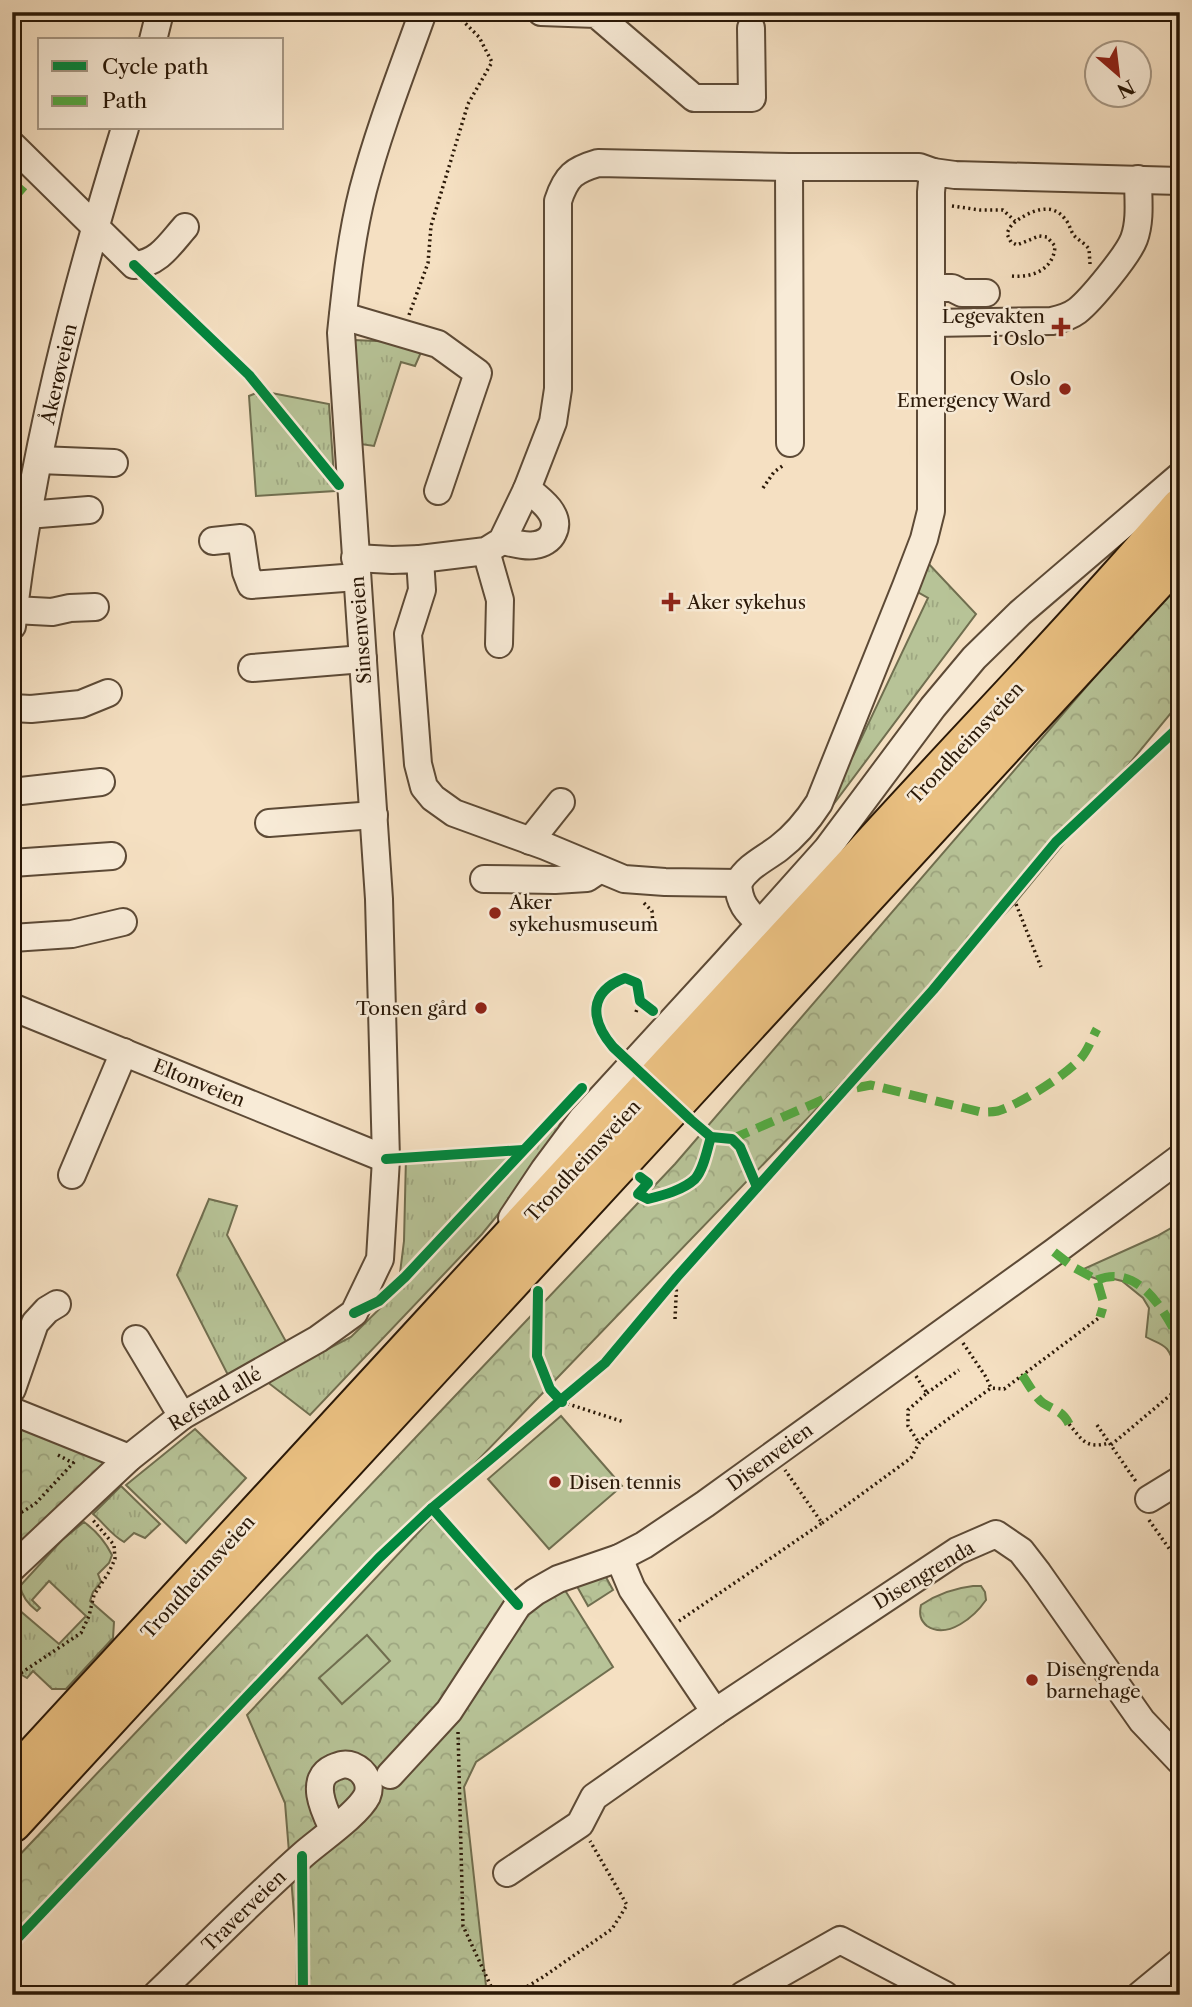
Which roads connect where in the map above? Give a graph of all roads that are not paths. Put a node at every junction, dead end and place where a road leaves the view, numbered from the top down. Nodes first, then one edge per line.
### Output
1 (160, 12) edge
2 (423, 12) edge
3 (541, 12) edge
4 (751, 28) dead end
5 (154, 38) edge
6 (124, 130) edge
7 (12, 145) edge
8 (789, 167) junction
9 (933, 172) junction
10 (1138, 179) junction
11 (1180, 181) edge
12 (185, 227) dead end
13 (94, 228) junction
14 (942, 288) junction
15 (986, 288) dead end
16 (343, 316) junction
17 (932, 323) junction
18 (790, 453) road end
19 (38, 460) junction
20 (114, 463) dead end
21 (1180, 476) edge
22 (527, 489) junction
23 (438, 491) dead end
24 (1180, 508) edge
25 (89, 510) dead end
26 (27, 515) junction
27 (213, 541) dead end
28 (494, 546) junction
29 (1180, 555) edge
30 (420, 559) junction
31 (356, 567) junction
32 (94, 607) dead end
33 (13, 618) edge
34 (499, 644) dead end
35 (363, 659) junction
36 (252, 668) dead end
37 (108, 692) dead end
38 (12, 708) edge
39 (101, 782) dead end
40 (12, 792) edge
41 (561, 802) dead end
42 (374, 815) junction
43 (269, 823) dead end
44 (530, 841) junction
45 (112, 856) dead end
46 (12, 863) edge
47 (599, 870) junction
48 (484, 879) dead end
49 (738, 883) junction
50 (123, 922) dead end
51 (761, 923) junction
52 (12, 937) edge
53 (12, 1007) edge
54 (124, 1052) junction
55 (386, 1158) junction
56 (1180, 1158) edge
57 (72, 1175) dead end
58 (380, 1259) joint
59 (476, 1278) junction
60 (57, 1304) dead end
61 (136, 1339) dead end
62 (12, 1389) edge
63 (12, 1411) edge
64 (182, 1416) junction
65 (129, 1458) junction
66 (1180, 1480) edge
67 (1149, 1499) road end
68 (619, 1558) junction
69 (12, 1568) edge
70 (715, 1712) junction
71 (1180, 1761) edge
72 (390, 1775) dead end
73 (12, 1780) edge
74 (12, 1823) edge
75 (333, 1829) dead end
76 (507, 1873) dead end
77 (1180, 1962) edge
78 (156, 1995) edge
79 (743, 1995) edge
80 (946, 1995) edge
81 (1140, 1995) edge

1 - 5 street
2 - 16 street, Sinsenveien
3 - 4 street
6 - 13 street, Åkerøveien
7 - 13 street
8 - 9 street
8 - 18 street
8 - 22 street
9 - 10 street
9 - 14 street
10 - 11 street
10 - 17 street
12 - 13 street
13 - 19 street, Åkerøveien
14 - 15 street
14 - 17 street
16 - 23 street
16 - 31 street, Sinsenveien
17 - 49 street
19 - 20 street
19 - 26 street, Åkerøveien
21 - 51 street, Trondheimsveien
22 - 28 street
22 - 28 street
24 - 59 highway, Trondheimsveien
25 - 26 street
26 - 33 street, Åkerøveien
27 - 31 street
28 - 30 street
28 - 34 street
29 - 74 highway, Trondheimsveien
30 - 31 street
30 - 44 street
31 - 35 street, Sinsenveien
32 - 33 street
35 - 36 street
35 - 42 street, Sinsenveien
37 - 38 street
39 - 40 street
41 - 44 street
42 - 43 street
42 - 55 street, Sinsenveien
44 - 47 street
45 - 46 street
47 - 48 street
47 - 49 street
49 - 51 street
50 - 52 street
51 - 59 street, Trondheimsveien
53 - 54 street, Eltonveien
54 - 55 street, Eltonveien
54 - 57 street
55 - 58 street, Sinsenveien
56 - 68 street, Disenveien
58 - 64 street, Refstad allé
59 - 73 highway, Trondheimsveien
60 - 62 street
61 - 64 street
63 - 65 street
64 - 65 street, Refstad allé
65 - 69 street, Refstad allé
66 - 67 street
68 - 70 street
68 - 72 street, Disenveien
70 - 71 street, Disengrenda
70 - 76 street, Disengrenda
75 - 78 street, Traverveien
77 - 81 street
79 - 80 street

